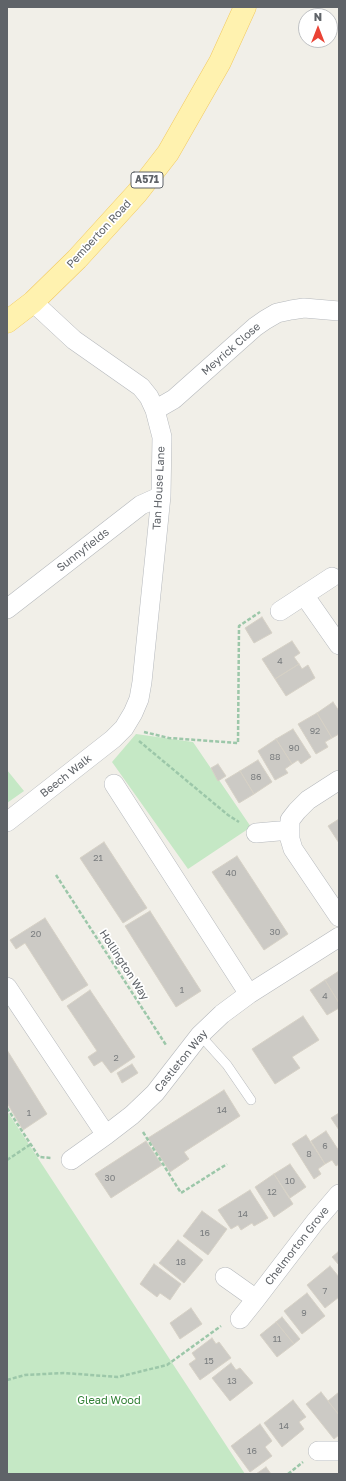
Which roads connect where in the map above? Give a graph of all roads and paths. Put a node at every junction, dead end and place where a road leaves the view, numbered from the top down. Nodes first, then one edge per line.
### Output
1 (245, 7) edge
2 (32, 302) junction
3 (339, 311) edge
4 (7, 322) edge
5 (155, 410) junction
6 (161, 496) junction
7 (332, 577) dead end
8 (304, 596) junction
9 (7, 609) edge
10 (273, 610) joint
11 (339, 645) edge
12 (124, 728) junction
13 (339, 780) edge
14 (114, 784) dead end
15 (7, 822) edge
16 (290, 830) junction
17 (256, 833) joint
18 (56, 875) dead end
19 (339, 917) edge
20 (339, 938) edge
21 (7, 986) edge
22 (249, 994) junction
23 (200, 1035) junction
24 (179, 1063) junction
25 (251, 1100) dead end
26 (7, 1108) edge
27 (132, 1115) junction
28 (106, 1135) junction
29 (31, 1144) junction
30 (7, 1160) edge
31 (71, 1160) joint
32 (227, 1164) dead end
33 (339, 1194) edge
34 (225, 1277) dead end
35 (256, 1299) junction
36 (240, 1318) joint
37 (7, 1380) edge
38 (318, 1451) dead end
39 (339, 1451) edge

1 - 2 main road, Pemberton Road / A571
2 - 4 main road, Pemberton Road / A571
2 - 5 street, Tan House Lane
3 - 5 street, Meyrick Close
5 - 6 street, Tan House Lane
6 - 9 street, Sunnyfields
6 - 12 street, Tan House Lane
7 - 8 street
8 - 10 street
8 - 11 street
10 - 12 path
12 - 15 street, Beech Walk
12 - 17 path
13 - 16 street
14 - 22 street
16 - 17 street
16 - 19 street
18 - 24 path, Hollington Way
20 - 22 street, Castleton Way
21 - 28 street
22 - 23 street, Castleton Way
23 - 24 street, Castleton Way
23 - 25 lane
24 - 27 street, Castleton Way
26 - 29 path
27 - 28 street, Castleton Way
27 - 32 path
28 - 31 street, Castleton Way
29 - 30 path
29 - 31 path
33 - 35 street, Chelmorton Grove
34 - 35 street
35 - 36 street, Chelmorton Grove
36 - 37 path
38 - 39 street

